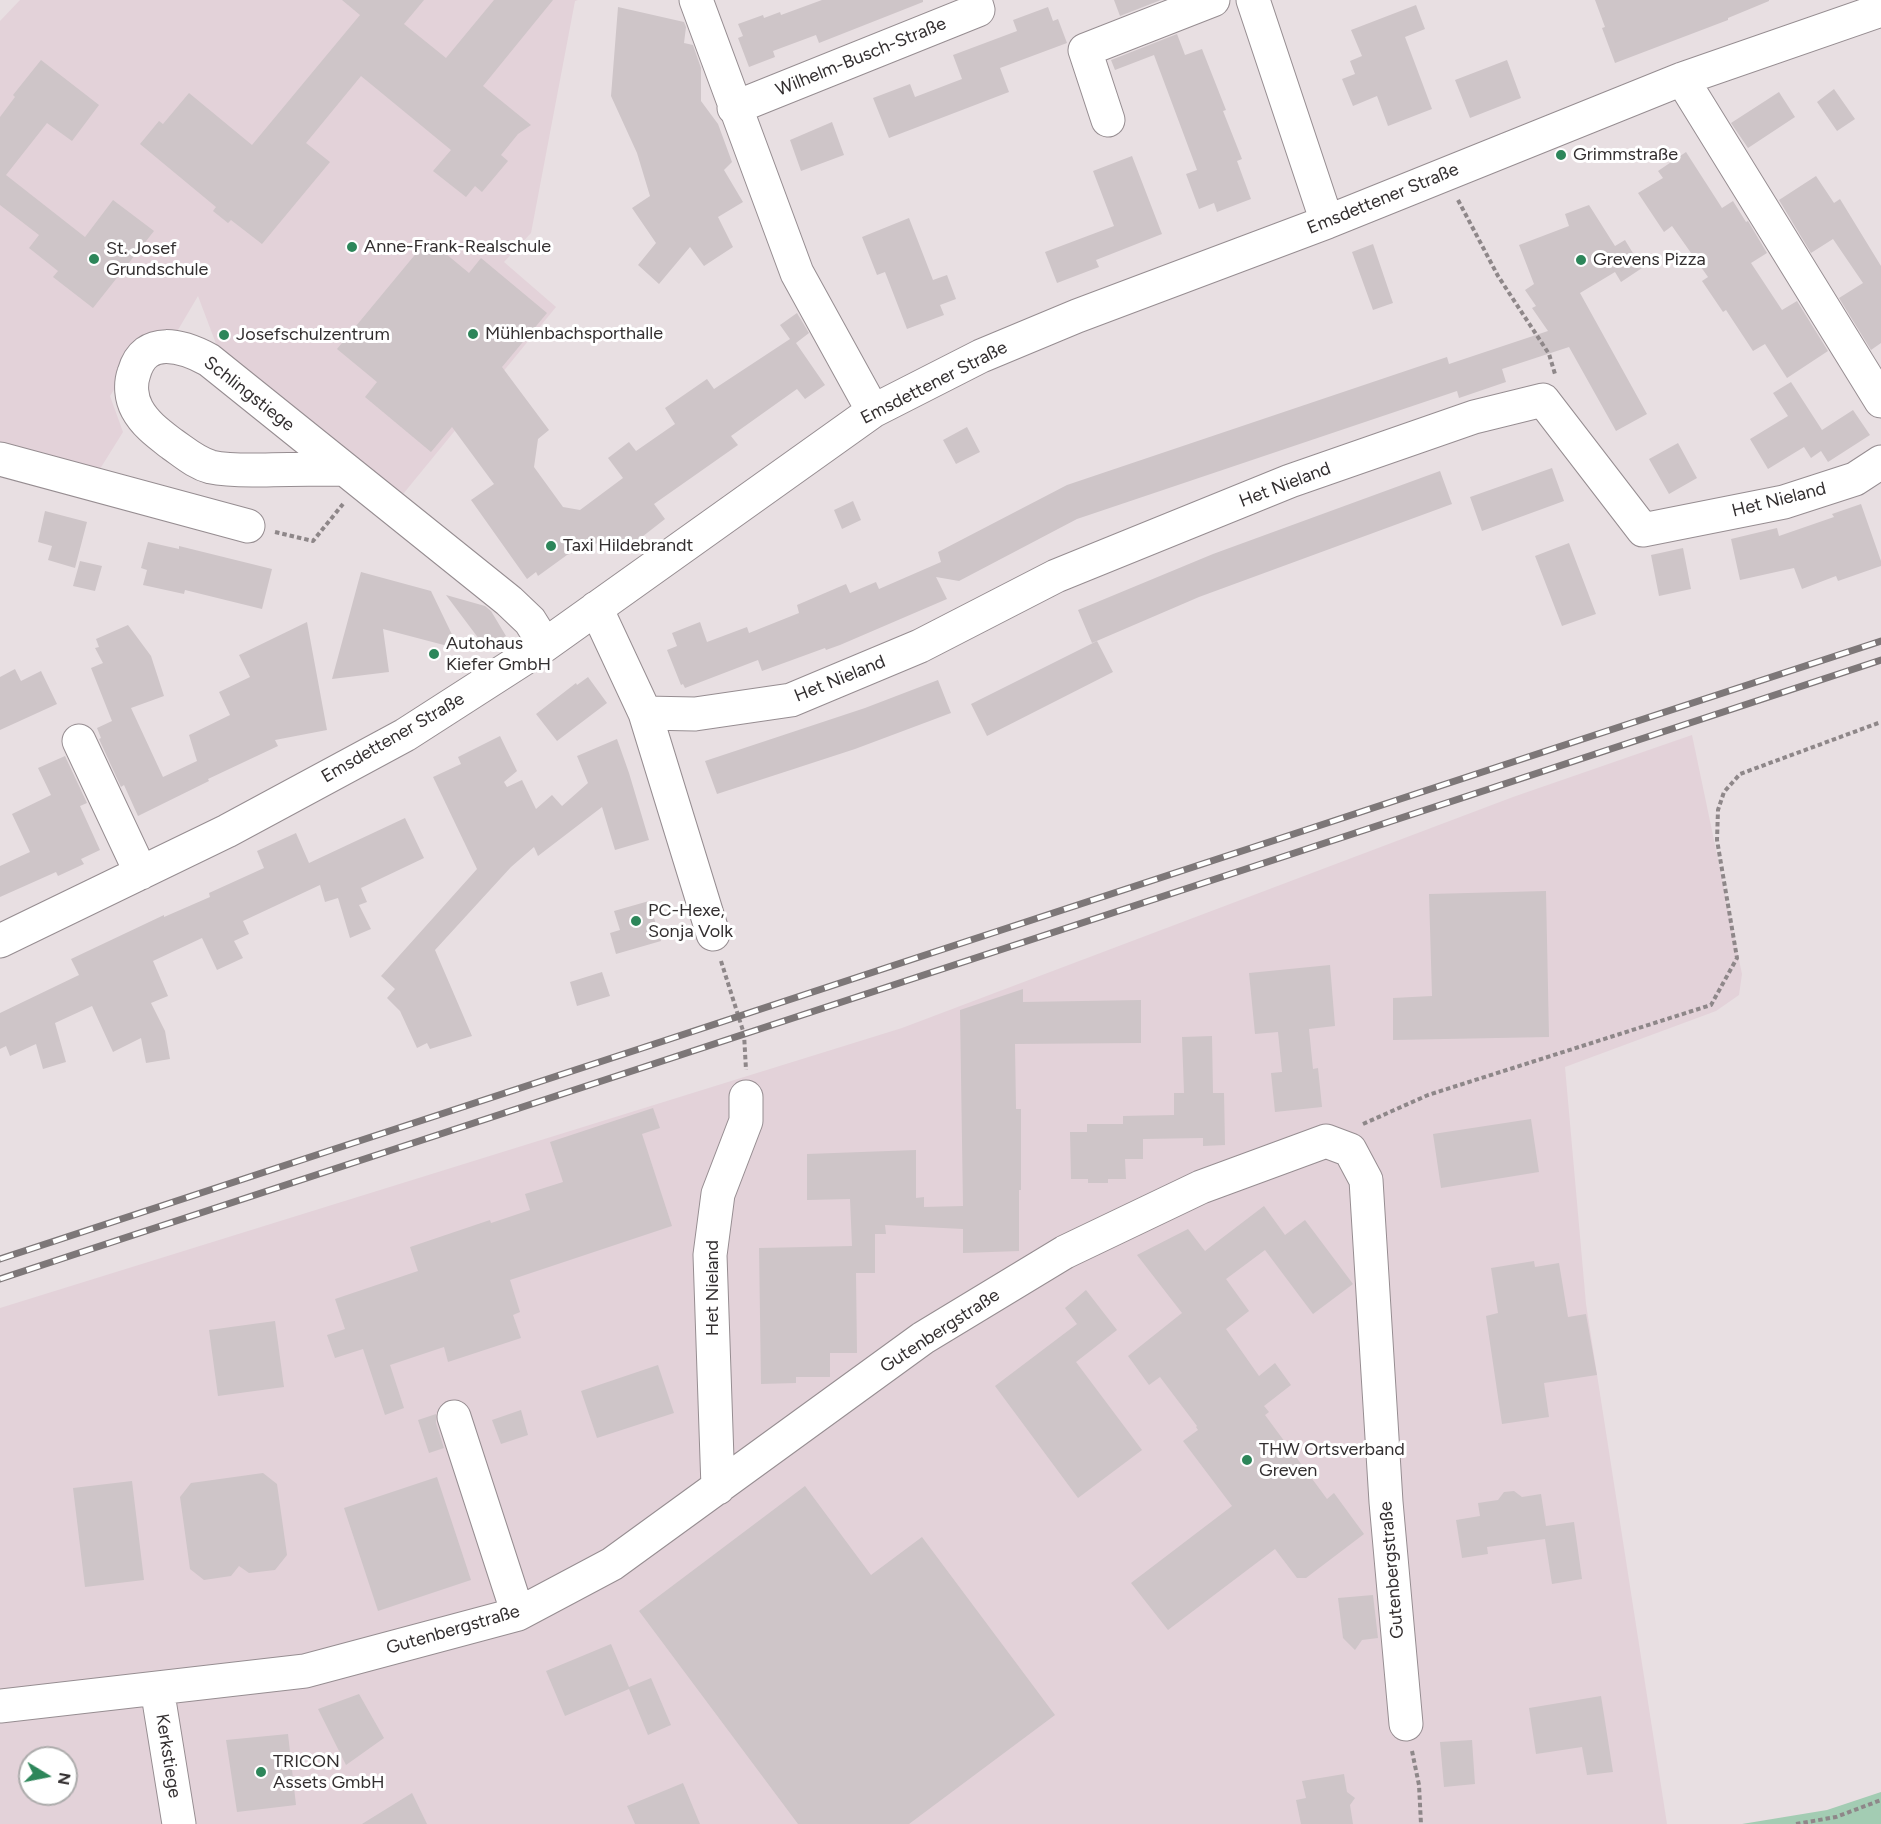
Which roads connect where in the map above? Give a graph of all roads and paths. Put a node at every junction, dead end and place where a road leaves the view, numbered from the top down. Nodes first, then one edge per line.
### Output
1 (696, 0) edge
2 (975, 0) edge
3 (1213, 0) edge
4 (1253, 0) edge
5 (1881, 10) edge
6 (1682, 79) junction
7 (734, 108) junction
8 (1108, 120) dead end
9 (1444, 174) junction
10 (1327, 222) junction
11 (1543, 400) junction
12 (1881, 401) edge
13 (873, 411) junction
14 (0, 459) edge
15 (1881, 462) edge
16 (353, 475) junction
17 (248, 526) joint
18 (596, 608) junction
19 (545, 645) junction
20 (645, 713) junction
21 (1881, 722) edge
22 (79, 741) dead end
23 (141, 873) junction
24 (713, 934) joint
25 (0, 941) edge
26 (746, 1097) joint
27 (1326, 1141) junction
28 (454, 1417) dead end
29 (718, 1488) junction
30 (518, 1614) junction
31 (157, 1688) junction
32 (0, 1706) edge
33 (1406, 1724) joint
34 (1881, 1800) edge
35 (179, 1824) edge
36 (1420, 1824) edge
37 (1796, 1824) edge

1 - 7 street
2 - 7 street, Wilhelm-Busch-Straße
3 - 8 street
4 - 10 street
5 - 6 street, Emsdettener Straße
6 - 9 street, Emsdettener Straße
6 - 12 street
7 - 13 street
9 - 10 street, Emsdettener Straße
9 - 11 path
10 - 13 street, Emsdettener Straße
11 - 15 street, Het Nieland
11 - 20 street, Het Nieland
13 - 18 street, Emsdettener Straße
14 - 17 street
16 - 16 street, Schlingstiege
16 - 17 path
16 - 19 street, Schlingstiege
18 - 19 street, Emsdettener Straße
18 - 20 street
19 - 23 street, Emsdettener Straße
20 - 24 street
21 - 27 path
22 - 23 street
23 - 25 street, Emsdettener Straße
24 - 26 path
26 - 29 street, Het Nieland
27 - 29 street, Gutenbergstraße
27 - 33 street, Gutenbergstraße
28 - 30 street
29 - 30 street, Gutenbergstraße
30 - 31 street, Gutenbergstraße
31 - 32 street, Gutenbergstraße
31 - 35 street, Kerkstiege
33 - 36 path
34 - 37 path

